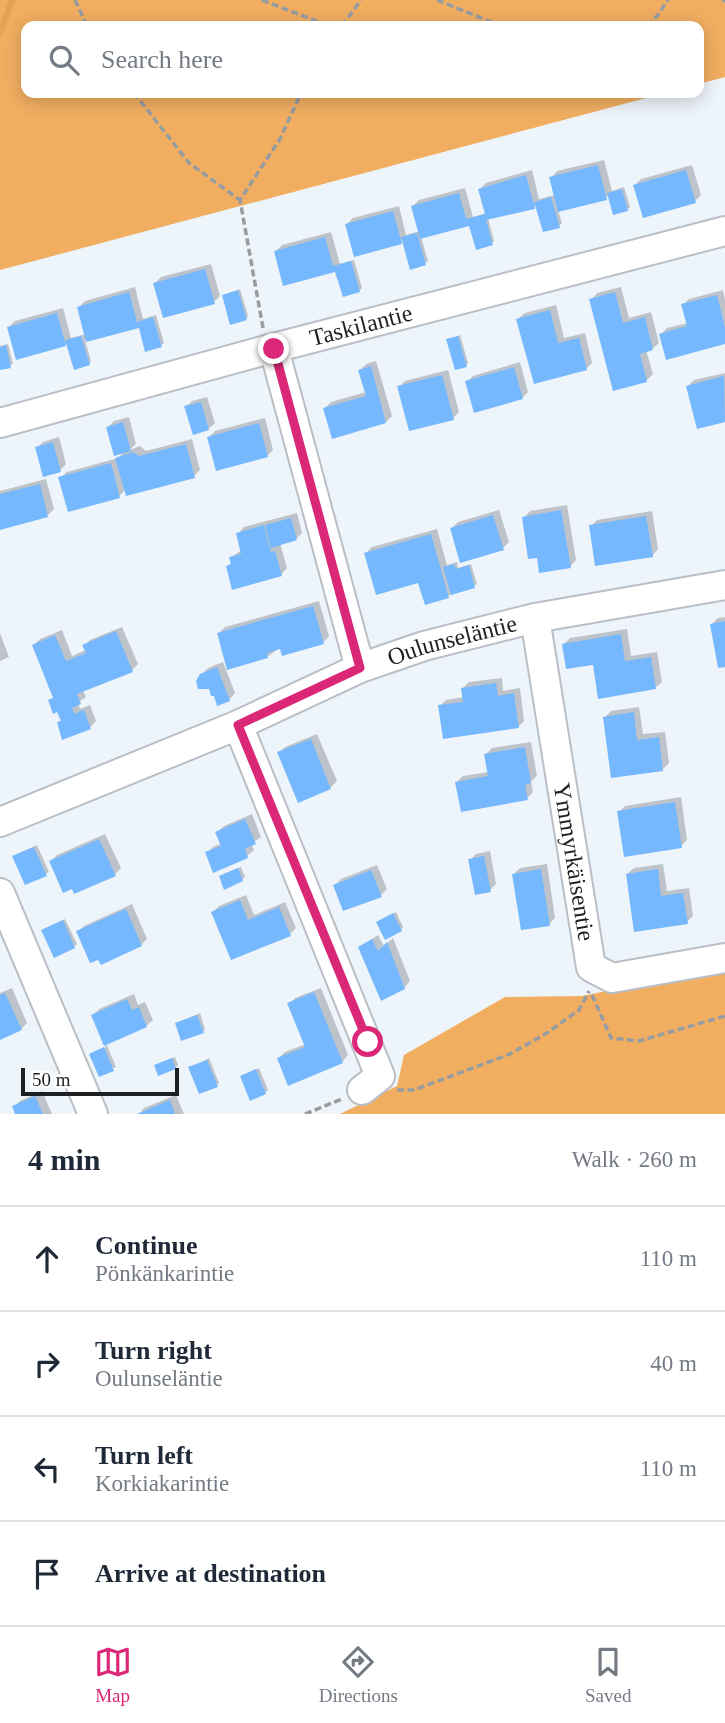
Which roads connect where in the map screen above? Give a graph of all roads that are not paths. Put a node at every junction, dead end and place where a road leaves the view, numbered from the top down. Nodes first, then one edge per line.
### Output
1 (725, 232) edge
2 (270, 349) junction
3 (0, 423) edge
4 (725, 585) edge
5 (535, 618) junction
6 (360, 668) junction
7 (238, 725) junction
8 (0, 822) edge
9 (0, 893) edge
10 (725, 958) edge
11 (362, 1090) road end
12 (93, 1114) edge

1 - 2 street, Taskilantie
2 - 3 street, Taskilantie
2 - 6 street
4 - 5 street, Oulunseläntie
5 - 6 street, Oulunseläntie
5 - 10 street, Ymmyrkäisentie
6 - 7 street, Oulunseläntie
7 - 8 street, Oulunseläntie
7 - 11 street
9 - 12 street

